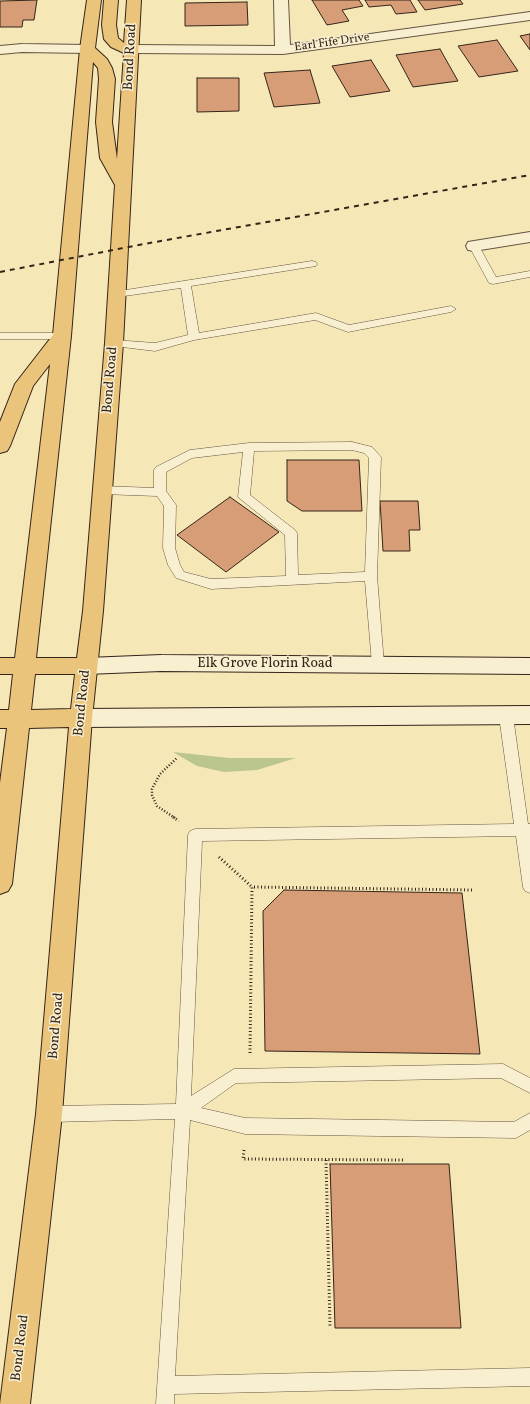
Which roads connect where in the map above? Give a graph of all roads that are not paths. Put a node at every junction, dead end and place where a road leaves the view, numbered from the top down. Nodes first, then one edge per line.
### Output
1 (94, 0) edge
2 (110, 0) edge
3 (134, 0) edge
4 (281, 0) edge
5 (530, 16) edge
6 (88, 48) junction
7 (132, 49) junction
8 (0, 50) edge
9 (283, 50) junction
10 (123, 185) junction
11 (530, 236) edge
12 (474, 246) joint
13 (312, 264) dead end
14 (530, 274) edge
15 (185, 284) junction
16 (117, 294) junction
17 (451, 309) dead end
18 (0, 336) edge
19 (62, 336) junction
20 (194, 338) junction
21 (114, 343) junction
22 (0, 446) edge
23 (249, 447) junction
24 (102, 490) junction
25 (160, 492) junction
26 (371, 576) junction
27 (292, 580) junction
28 (378, 664) junction
29 (0, 666) edge
30 (26, 666) junction
31 (87, 666) junction
32 (530, 666) edge
33 (530, 715) edge
34 (506, 716) junction
35 (81, 718) junction
36 (10, 719) edge
37 (526, 830) edge
38 (0, 884) edge
39 (530, 887) edge
40 (530, 1086) edge
41 (183, 1111) junction
42 (49, 1114) junction
43 (530, 1121) edge
44 (530, 1377) edge
45 (166, 1385) junction
46 (15, 1404) edge
47 (165, 1404) edge

1 - 6 main road
2 - 7 main road
3 - 7 main road, Bond Road
4 - 9 street
5 - 9 street, Earl Fife Drive
6 - 8 street
6 - 10 main road
6 - 19 main road
7 - 9 street, Earl Fife Drive
7 - 10 main road, Bond Road
10 - 16 main road, Bond Road
11 - 12 street
12 - 14 lane
13 - 15 lane
15 - 16 lane
15 - 20 lane
16 - 21 main road, Bond Road
17 - 20 lane
18 - 19 lane
19 - 22 main road
19 - 30 main road
20 - 21 lane
21 - 24 main road, Bond Road
23 - 25 lane
23 - 26 lane
23 - 27 lane
24 - 25 lane
24 - 31 main road, Bond Road
25 - 27 lane
26 - 27 lane
26 - 28 lane
28 - 31 street, Elk Grove Florin Road
28 - 32 street, Elk Grove Florin Road
29 - 30 main road, Elk Grove Florin Road
30 - 31 main road, Elk Grove Florin Road
30 - 36 main road
31 - 35 main road, Bond Road
33 - 34 street
34 - 35 street
34 - 37 lane
35 - 36 main road
35 - 42 main road, Bond Road
36 - 38 main road
37 - 39 lane
37 - 41 lane
40 - 41 lane
41 - 42 lane
41 - 43 lane
41 - 45 lane
42 - 46 main road, Bond Road
44 - 45 lane
45 - 47 lane

